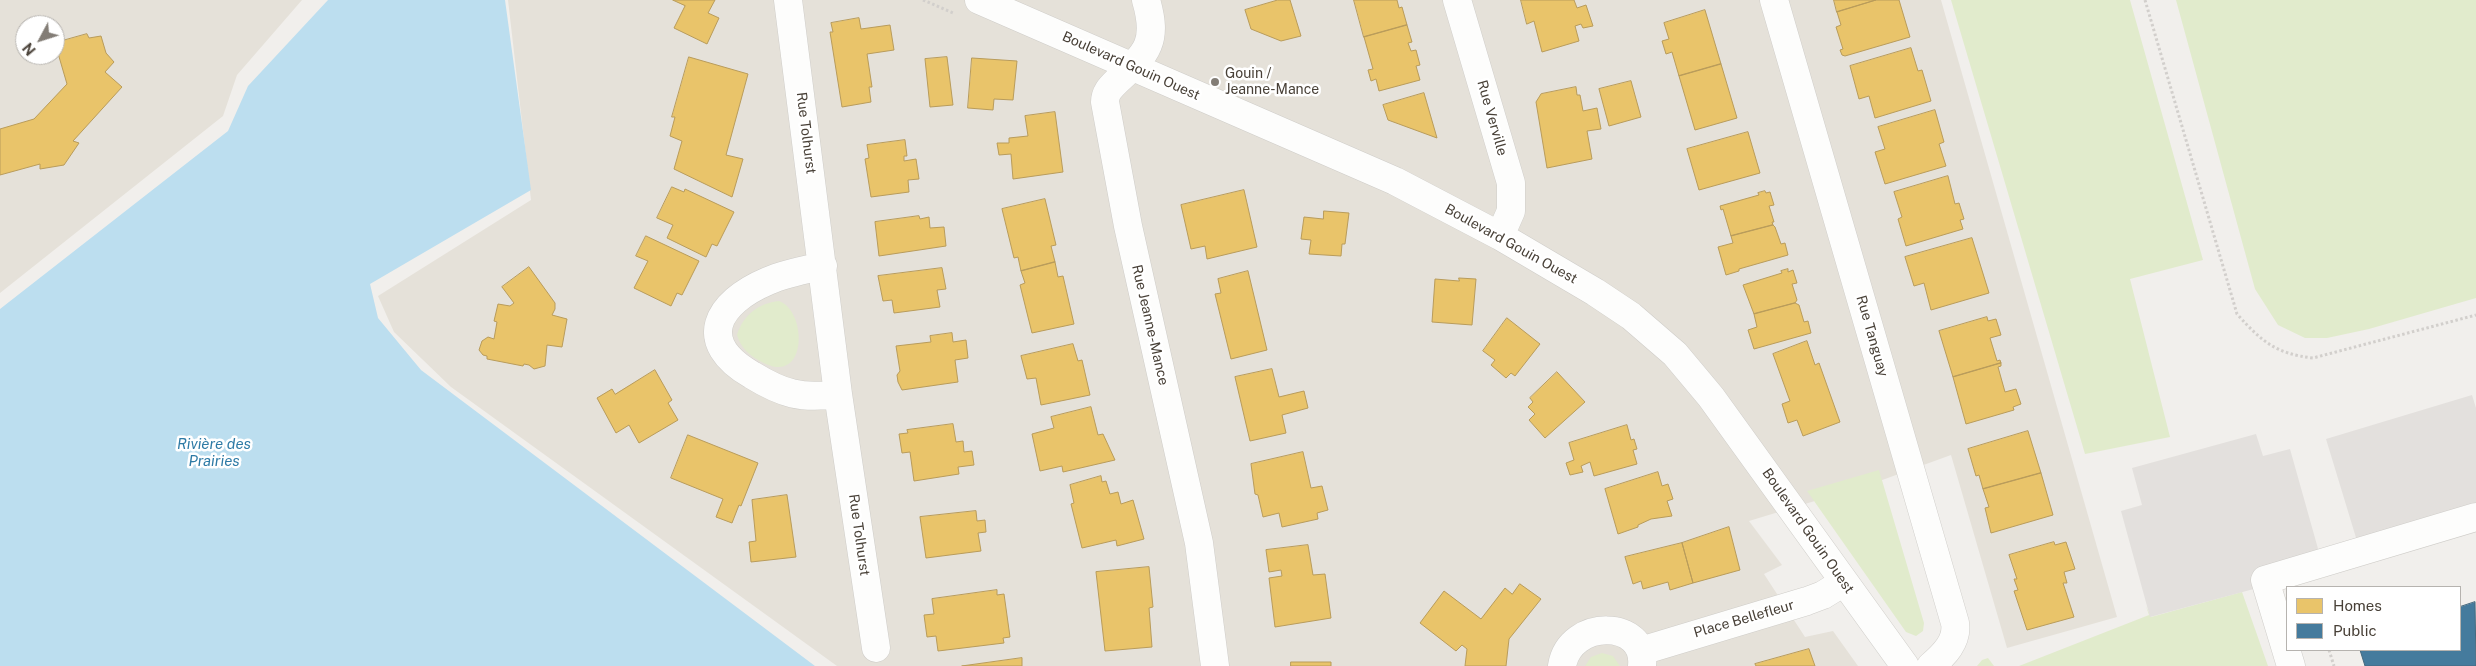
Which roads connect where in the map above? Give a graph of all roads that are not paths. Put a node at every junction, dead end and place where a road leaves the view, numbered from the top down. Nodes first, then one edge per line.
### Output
1 (788, 0) edge
2 (979, 0) edge
3 (1146, 0) edge
4 (1457, 0) edge
5 (1774, 0) edge
6 (1134, 66) junction
7 (1500, 236) junction
8 (823, 266) junction
9 (838, 394) junction
10 (2476, 517) edge
11 (1844, 582) junction
12 (876, 648) dead end
13 (2286, 650) edge
14 (2286, 651) edge
15 (1642, 658) edge
16 (1215, 666) edge
17 (1562, 666) edge
18 (1905, 666) edge
19 (1931, 666) edge
20 (2291, 666) edge

1 - 8 street, Rue Tolhurst
2 - 6 street, Boulevard Gouin Ouest
3 - 6 street, Rue Jeanne-Mance
4 - 7 street, Rue Verville
5 - 19 street, Rue Tanguay
6 - 7 street, Boulevard Gouin Ouest
6 - 16 street, Rue Jeanne-Mance
7 - 11 street, Boulevard Gouin Ouest
8 - 9 street, Rue Tolhurst
8 - 9 street
9 - 12 street, Rue Tolhurst
10 - 13 street
11 - 15 street, Place Bellefleur
11 - 18 street, Boulevard Gouin Ouest
14 - 20 street
15 - 17 street, Place Bellefleur

